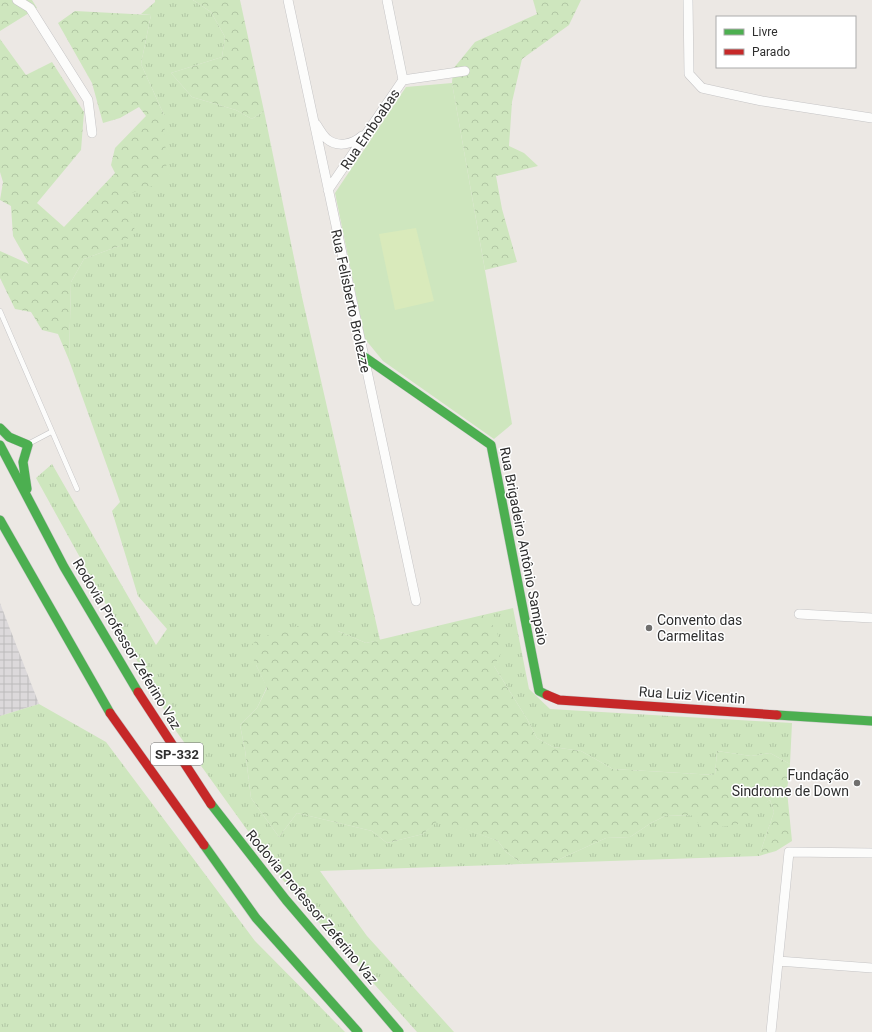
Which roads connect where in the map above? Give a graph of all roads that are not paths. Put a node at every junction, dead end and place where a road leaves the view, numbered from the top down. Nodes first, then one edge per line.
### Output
1 (17, 0) edge
2 (288, 0) edge
3 (387, 0) edge
4 (688, 0) edge
5 (465, 71) dead end
6 (403, 80) junction
7 (872, 118) edge
8 (314, 122) junction
9 (369, 130) junction
10 (92, 133) dead end
11 (328, 190) junction
12 (0, 312) edge
13 (363, 356) junction
14 (0, 428) edge
15 (52, 432) junction
16 (0, 445) edge
17 (28, 445) junction
18 (77, 489) dead end
19 (29, 506) junction
20 (0, 520) edge
21 (416, 601) dead end
22 (799, 614) dead end
23 (872, 618) edge
24 (533, 664) joint
25 (872, 721) edge
26 (872, 853) edge
27 (778, 961) junction
28 (872, 968) edge
29 (358, 1032) edge
30 (400, 1032) edge
31 (771, 1032) edge

1 - 10 street
2 - 8 street, Rua Felisberto Brolezze
3 - 6 street
4 - 7 street
5 - 6 street, Rua Emboabas
6 - 9 street, Rua Emboabas
8 - 9 street
8 - 11 street, Rua Felisberto Brolezze
9 - 11 street, Rua Emboabas
11 - 13 street, Rua Felisberto Brolezze
12 - 15 lane
13 - 21 street, Rua Felisberto Brolezze
13 - 24 main road, Rua Brigadeiro Antônio Sampaio
14 - 17 main road
15 - 17 lane
15 - 18 lane
16 - 19 main road, Rodovia Professor Zeferino Vaz / SP-332
17 - 19 main road
19 - 30 main road, Rodovia Professor Zeferino Vaz / SP-332
20 - 29 main road, SP-332
22 - 23 street
24 - 25 main road, Rua Luiz Vicentin
26 - 27 street
27 - 28 street
27 - 31 street

